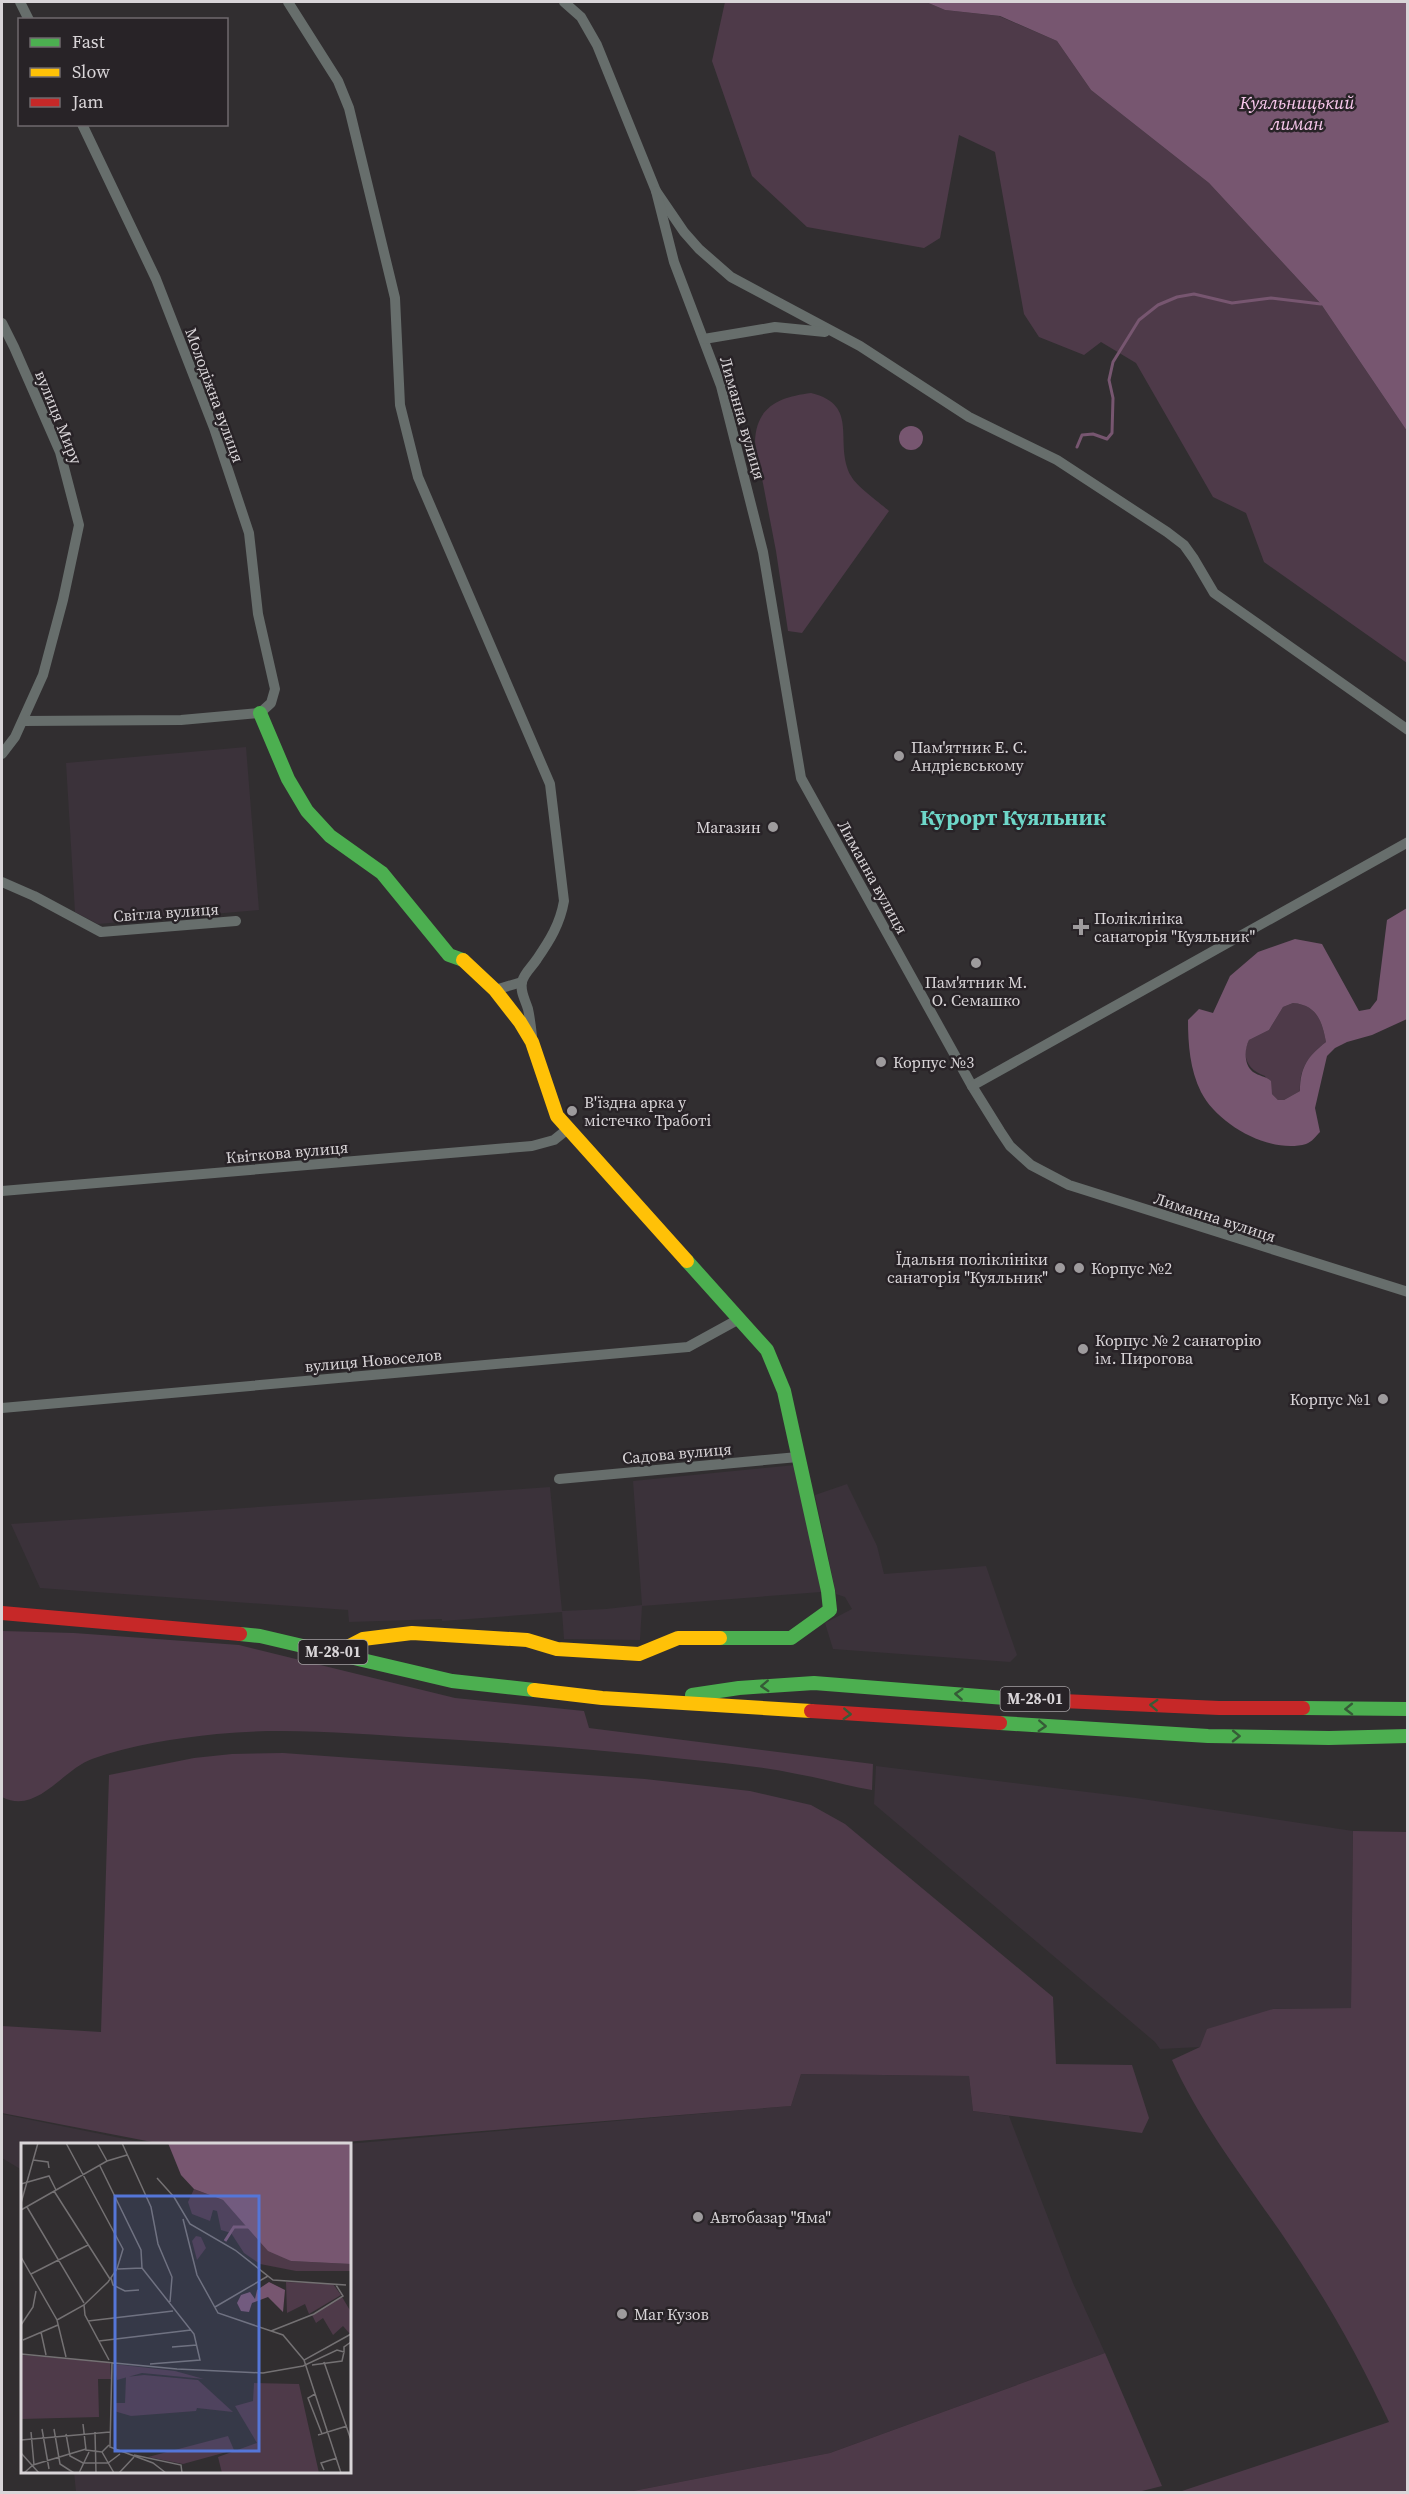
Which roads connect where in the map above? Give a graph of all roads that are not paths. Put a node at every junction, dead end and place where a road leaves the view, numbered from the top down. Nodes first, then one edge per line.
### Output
1 (20, 2) edge
2 (288, 2) edge
3 (564, 2) edge
4 (28, 18) edge
5 (83, 126) edge
6 (656, 191) junction
7 (2, 323) edge
8 (831, 333) junction
9 (704, 339) junction
10 (260, 713) junction
11 (23, 721) junction
12 (1407, 730) edge
13 (2, 754) edge
14 (1407, 842) edge
15 (2, 882) edge
16 (236, 921) dead end
17 (522, 982) junction
18 (495, 990) junction
19 (532, 1042) junction
20 (972, 1086) junction
21 (565, 1120) junction
22 (2, 1191) edge
23 (1407, 1292) edge
24 (739, 1319) junction
25 (2, 1408) edge
26 (798, 1457) junction
27 (559, 1479) dead end
28 (2, 1613) edge
29 (336, 1653) junction
30 (663, 1700) junction
31 (1407, 1709) edge
32 (1407, 1736) edge

1 - 4 street
2 - 17 street
3 - 6 street
5 - 10 street, Молодіжна вулиця
6 - 8 street
6 - 9 street, Лиманна вулиця
7 - 11 street, вулиця Миру
8 - 9 street
8 - 12 street
9 - 20 street, Лиманна вулиця
10 - 11 street
10 - 18 main road
11 - 13 street
14 - 20 street
15 - 16 street, Світла вулиця
17 - 18 street
17 - 19 street
18 - 19 main road
19 - 21 main road
20 - 23 street, Лиманна вулиця
21 - 22 street, Квіткова вулиця
21 - 24 main road
24 - 25 street, вулиця Новоселов
24 - 26 main road
26 - 27 street, Садова вулиця
26 - 29 main road
28 - 29 main road, М-28-01
29 - 30 main road, М-28-01
31 -> 30 main road, М-28-01
30 -> 32 main road, М-28-01

